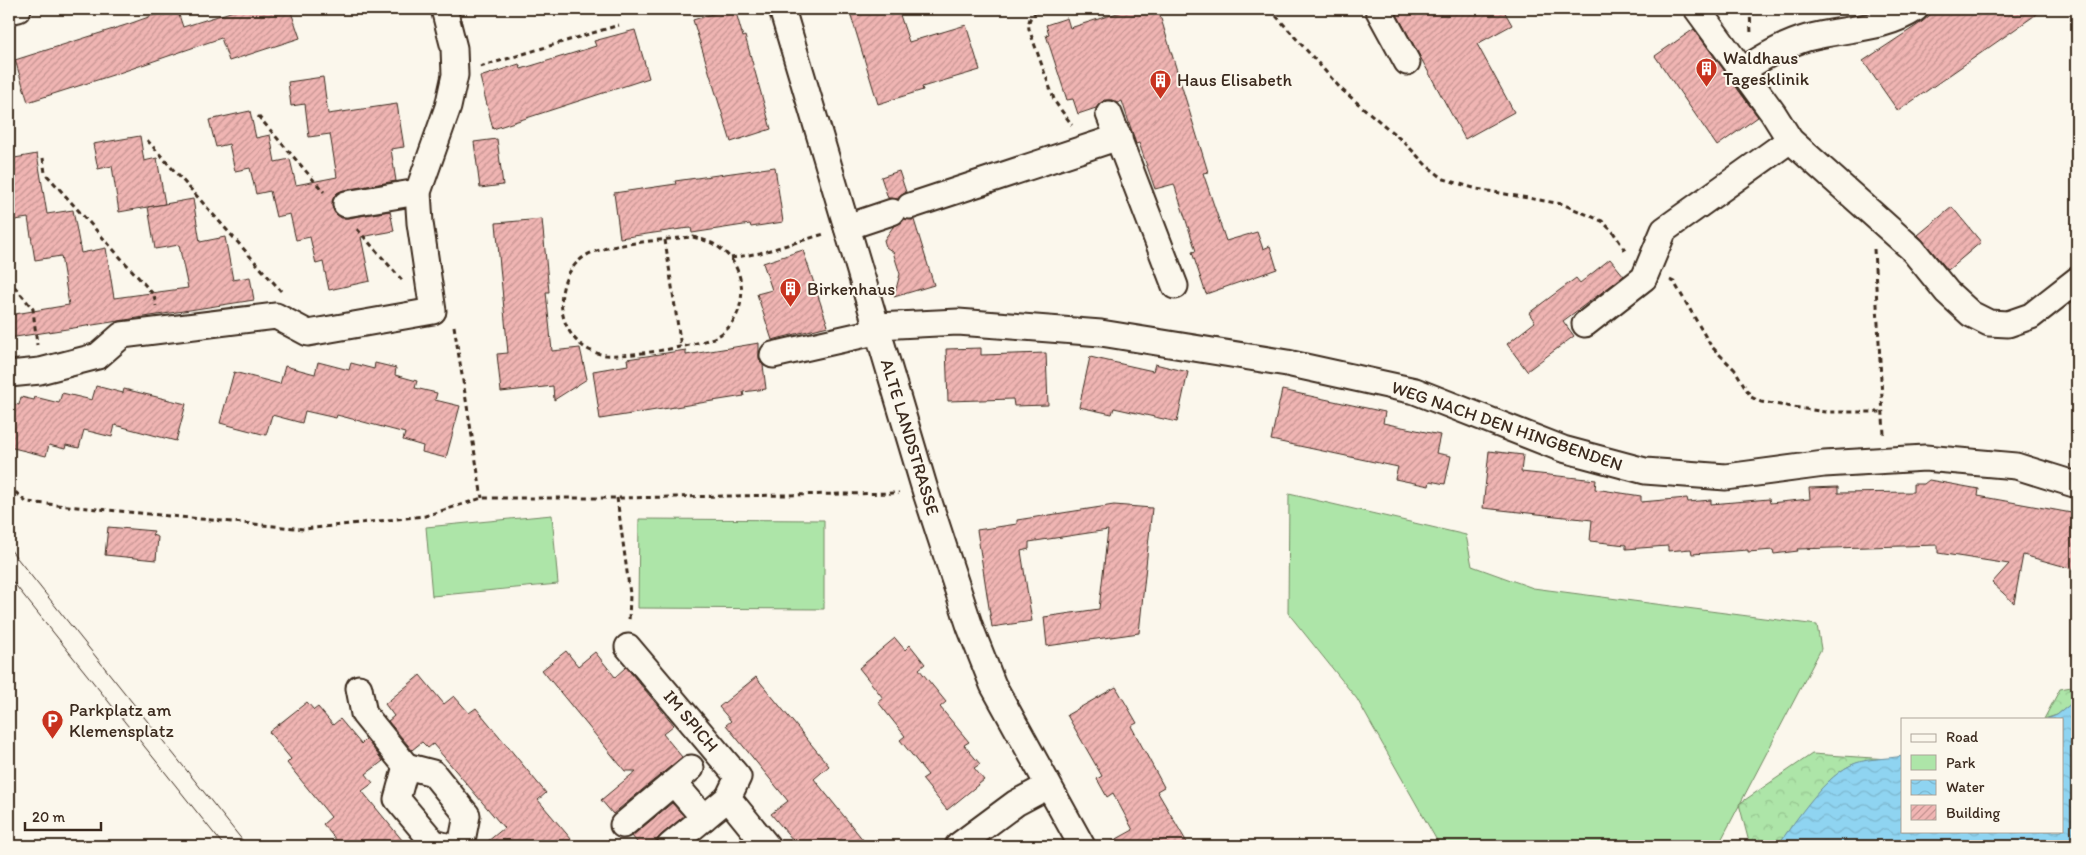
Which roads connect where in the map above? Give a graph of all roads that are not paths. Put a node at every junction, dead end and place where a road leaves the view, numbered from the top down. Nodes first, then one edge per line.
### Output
1 (18, 9) edge
2 (444, 9) edge
3 (782, 9) edge
4 (1378, 9) edge
5 (1697, 9) edge
6 (1915, 9) edge
7 (9, 11) edge
8 (1407, 62) dead end
9 (1741, 70) junction
10 (1109, 114) dead end
11 (1119, 137) junction
12 (1790, 140) junction
13 (418, 192) junction
14 (346, 204) dead end
15 (847, 227) junction
16 (2077, 280) edge
17 (1175, 286) dead end
18 (1585, 324) dead end
19 (878, 329) junction
20 (773, 355) dead end
21 (9, 374) edge
22 (2077, 485) edge
23 (628, 647) dead end
24 (359, 688) dead end
25 (406, 766) junction
26 (1048, 786) junction
27 (728, 798) junction
28 (704, 818) junction
29 (623, 825) dead end
30 (446, 846) edge
31 (461, 846) edge
32 (670, 846) edge
33 (768, 846) edge
34 (958, 846) edge
35 (1082, 846) edge

1 - 7 street
2 - 13 street
3 - 15 street, ALTE LANDSTRASSE
4 - 8 street
5 - 9 street
6 - 9 street
9 - 12 street
10 - 11 street
11 - 15 street
11 - 17 street
12 - 16 street
12 - 18 street
13 - 14 street
13 - 21 street
15 - 19 street, ALTE LANDSTRASSE
19 - 20 street, WEG NACH DEN HINGBENDEN
19 - 22 street, WEG NACH DEN HINGBENDEN
19 - 26 street, ALTE LANDSTRASSE
23 - 27 street, IM SPICH
24 - 25 street
25 - 30 street
25 - 31 street
26 - 34 street
26 - 35 street, ALTE LANDSTRASSE
27 - 28 street, IM SPICH
27 - 33 street
28 - 29 street
28 - 32 street, IM SPICH

